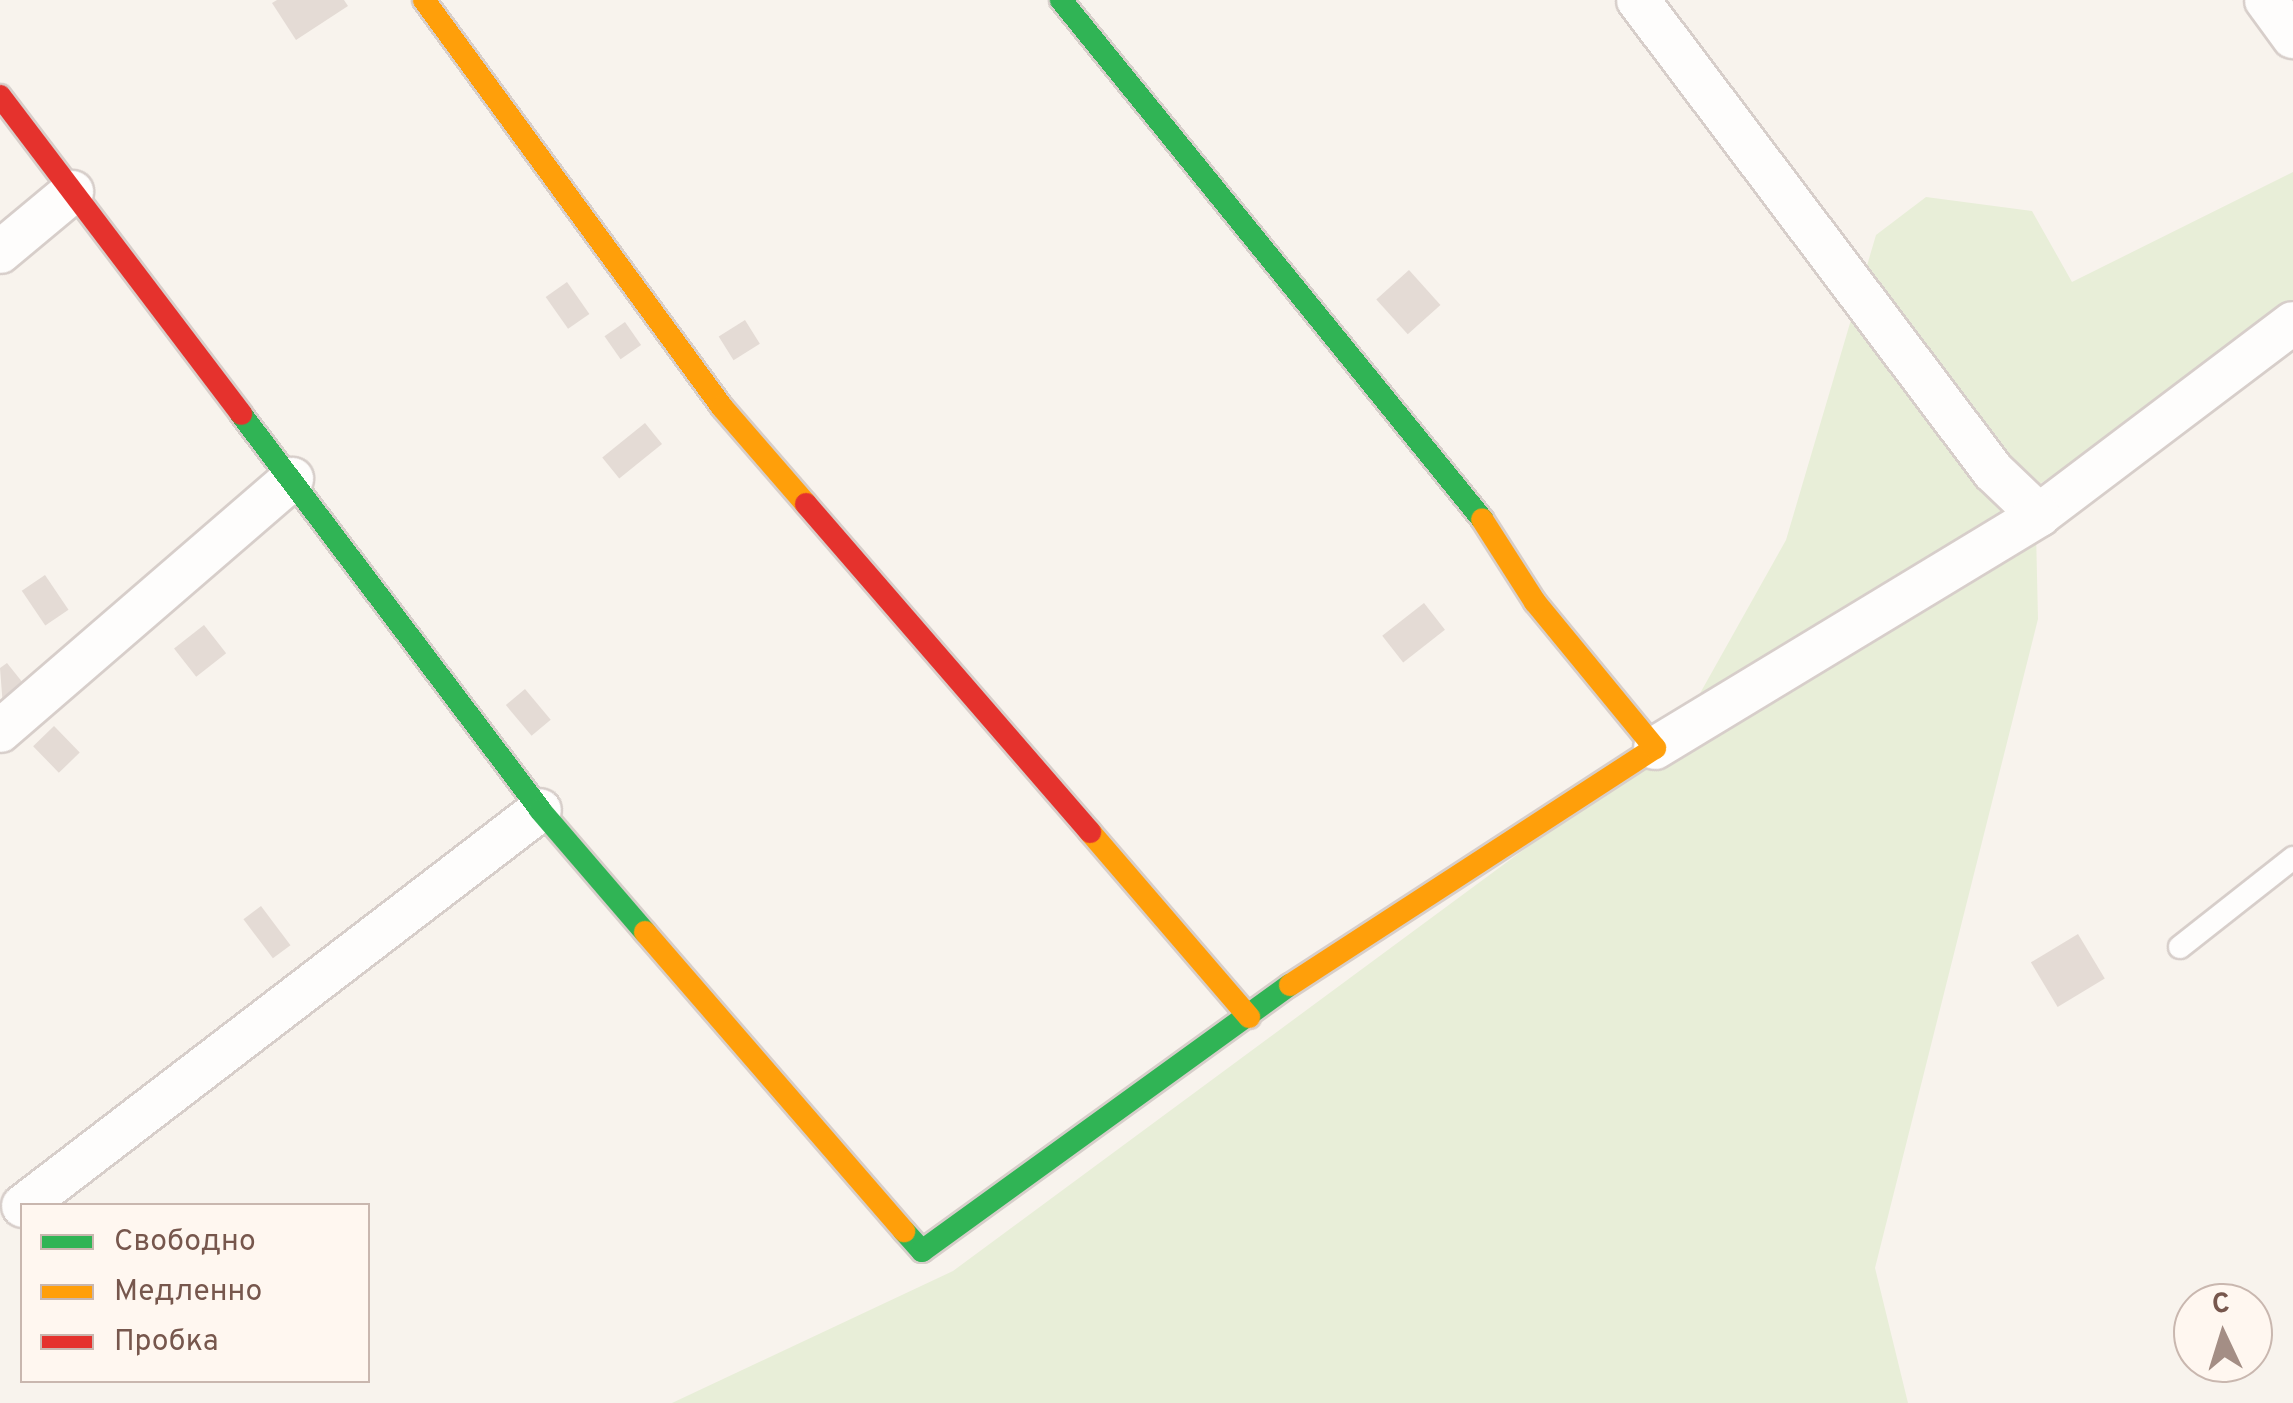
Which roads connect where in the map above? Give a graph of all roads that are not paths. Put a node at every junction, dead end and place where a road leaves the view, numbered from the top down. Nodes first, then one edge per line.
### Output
1 (424, 0) edge
2 (1061, 0) edge
3 (1638, 0) edge
4 (2266, 0) edge
5 (2293, 38) edge
6 (0, 96) edge
7 (72, 192) junction
8 (0, 252) edge
9 (2293, 323) edge
10 (292, 479) junction
11 (2039, 515) junction
12 (0, 730) edge
13 (1655, 748) junction
14 (540, 810) junction
15 (2293, 858) edge
16 (2180, 947) dead end
17 (1249, 1017) junction
18 (27, 1203) edge

1 - 17 street
2 - 13 street
3 - 11 street
4 - 5 street
6 - 7 street
7 - 8 street
7 - 10 street
9 - 11 street
10 - 12 street
10 - 14 street
11 - 13 street
13 - 17 street
14 - 17 street
14 - 18 street
15 - 16 lane

